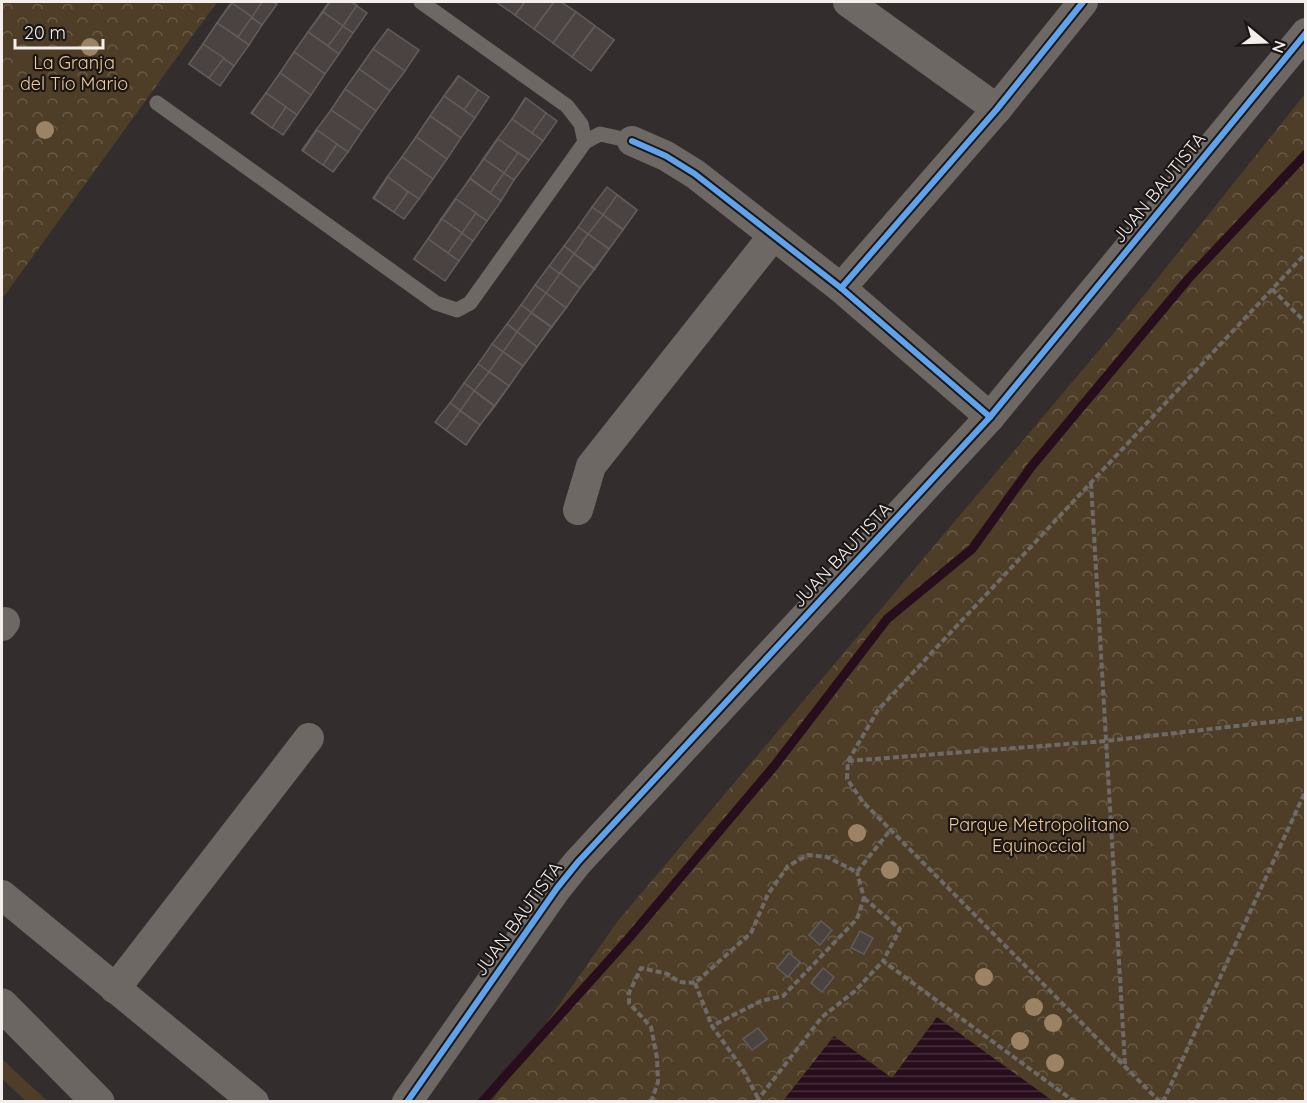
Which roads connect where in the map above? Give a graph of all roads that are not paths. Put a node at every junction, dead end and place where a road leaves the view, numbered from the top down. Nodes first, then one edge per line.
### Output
1 (421, 2) edge
2 (848, 2) edge
3 (1083, 2) edge
4 (1305, 33) edge
5 (157, 104) dead end
6 (997, 109) junction
7 (632, 141) joint
8 (585, 142) junction
9 (773, 236) junction
10 (841, 288) junction
11 (990, 417) junction
12 (578, 510) dead end
13 (309, 738) dead end
14 (2, 895) edge
15 (115, 989) junction
16 (2, 1005) edge
17 (98, 1101) edge
18 (254, 1101) edge
19 (407, 1101) edge

1 - 8 lane
2 - 6 street
3 - 6 street
4 - 11 street, JUAN BAUTISTA
5 - 8 lane
6 - 10 street
7 - 8 lane
7 - 9 street
9 - 10 street
9 - 12 street
10 - 11 street
11 - 19 street, JUAN BAUTISTA
13 - 15 street
14 - 15 street
15 - 18 street
16 - 17 highway

